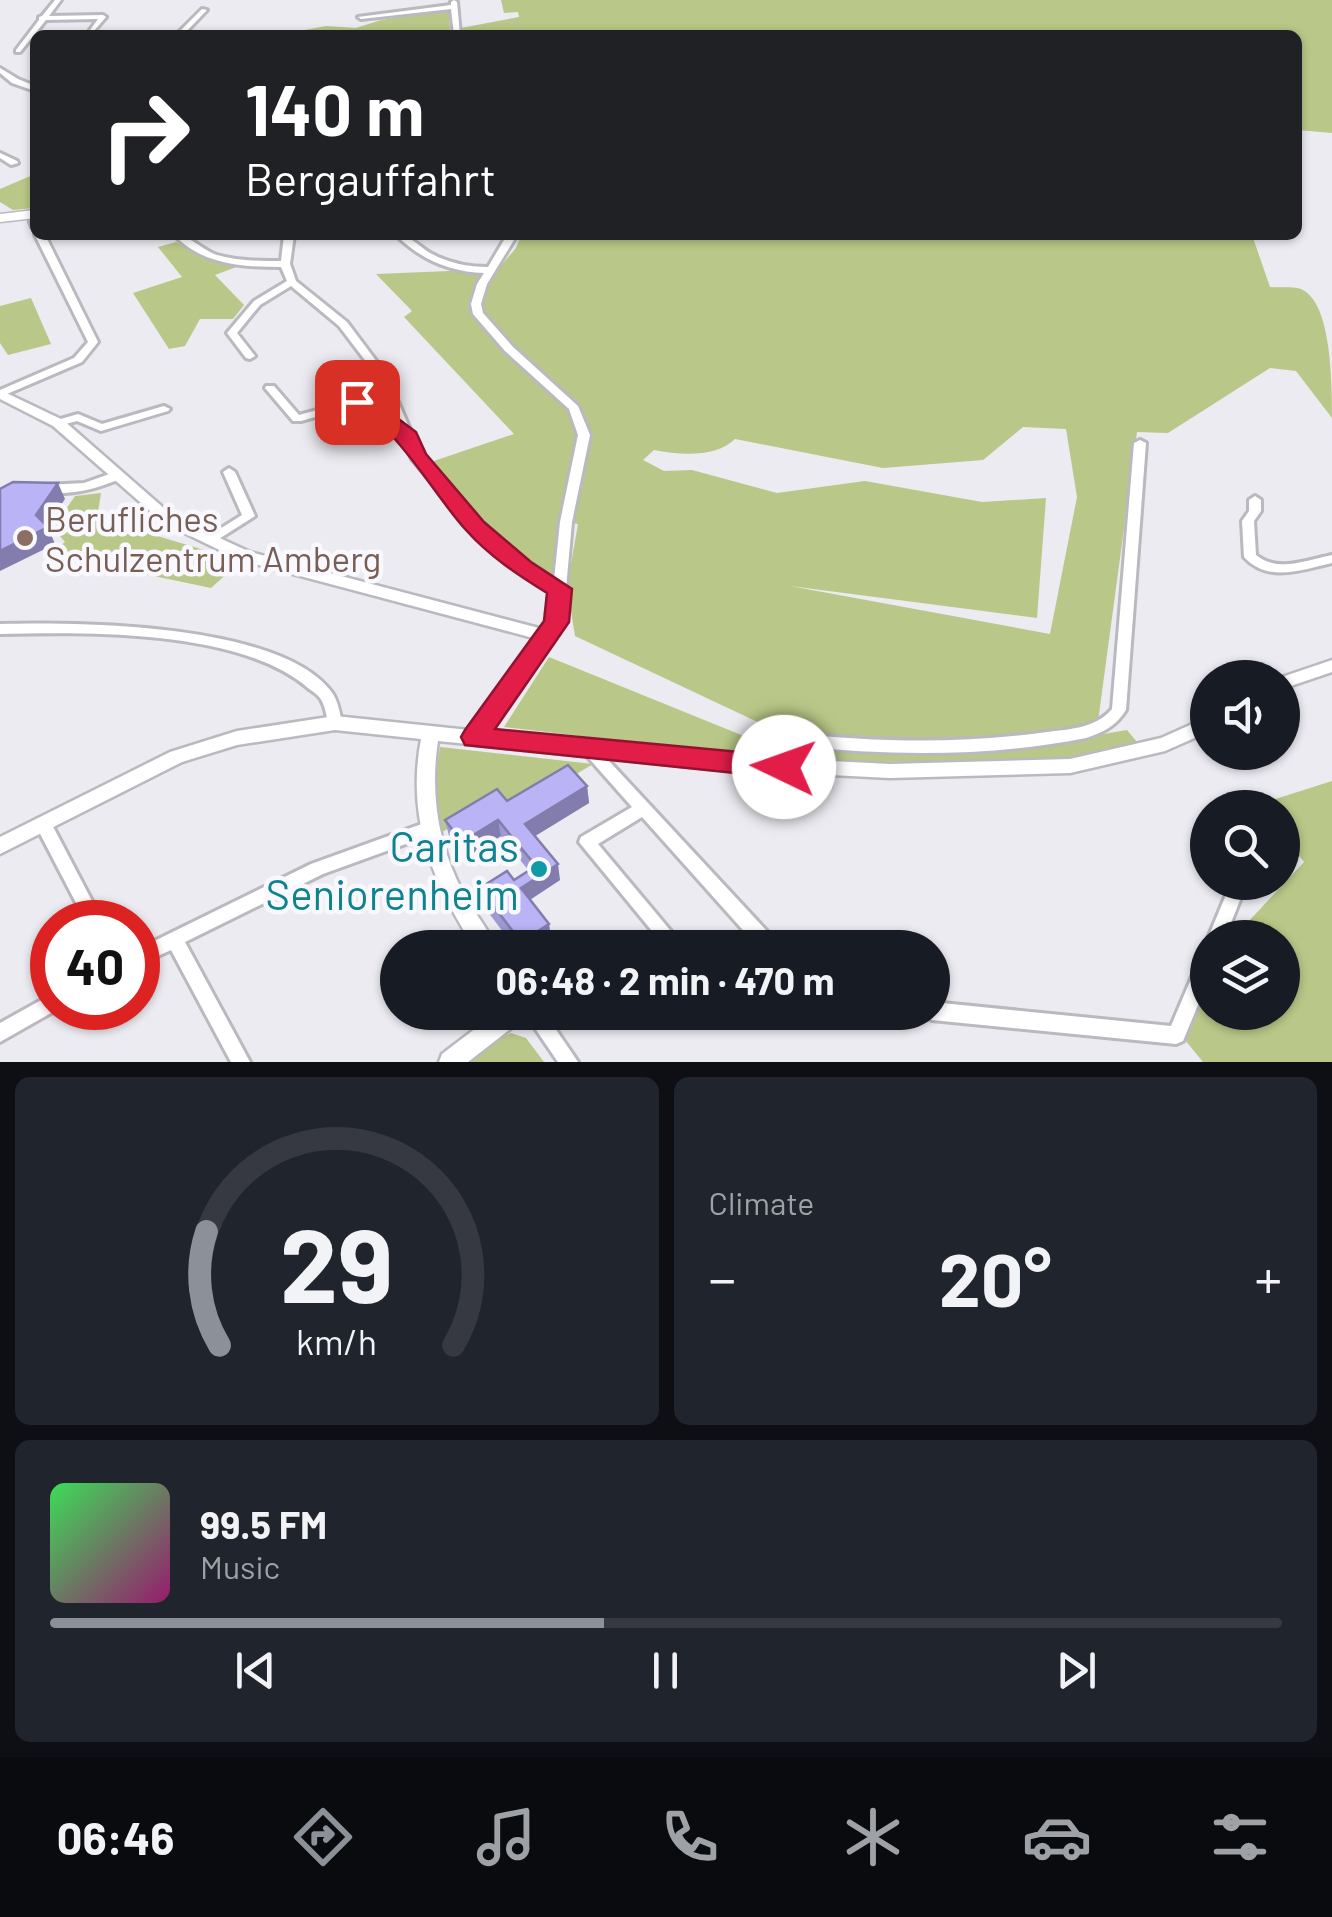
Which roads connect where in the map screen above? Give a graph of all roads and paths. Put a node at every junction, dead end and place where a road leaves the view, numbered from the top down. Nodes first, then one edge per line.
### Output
1 (58, 0) edge
2 (454, 4) edge
3 (204, 10) dead end
4 (362, 16) dead end
5 (41, 18) junction
6 (33, 30) edge
7 (93, 30) dead end
8 (184, 30) edge
9 (457, 30) edge
10 (30, 34) edge
11 (18, 51) dead end
12 (0, 70) edge
13 (30, 87) edge
14 (0, 155) edge
15 (14, 163) dead end
16 (30, 215) edge
17 (0, 218) edge
18 (42, 240) edge
19 (183, 240) edge
20 (288, 240) edge
21 (406, 240) edge
22 (509, 240) edge
23 (285, 264) junction
24 (491, 270) junction
25 (292, 282) junction
26 (250, 356) dead end
27 (270, 388) dead end
28 (0, 394) edge
29 (164, 410) dead end
30 (58, 423) junction
31 (409, 436) junction
32 (1140, 442) dead end
33 (229, 472) dead end
34 (118, 475) junction
35 (27, 487) edge
36 (1255, 500) dead end
37 (211, 540) junction
38 (1332, 559) edge
39 (560, 589) junction
40 (0, 629) edge
41 (548, 636) junction
42 (1332, 666) edge
43 (1300, 677) edge
44 (336, 723) junction
45 (431, 732) junction
46 (1190, 732) edge
47 (474, 737) junction
48 (591, 751) junction
49 (784, 767) junction
50 (642, 809) junction
51 (43, 824) junction
52 (430, 828) junction
53 (0, 846) edge
54 (83, 900) edge
55 (474, 930) edge
56 (662, 930) edge
57 (755, 930) edge
58 (174, 939) junction
59 (160, 946) edge
60 (1190, 1001) edge
61 (950, 1013) edge
62 (30, 1015) edge
63 (491, 1030) edge
64 (547, 1030) edge
65 (0, 1032) edge
66 (242, 1062) edge
67 (450, 1062) edge
68 (569, 1062) edge

1 - 5 street
2 - 4 street
2 - 9 street
3 - 8 street
5 - 6 street
5 - 7 street
10 - 11 street
12 - 13 street
14 - 15 street
16 - 17 street
18 - 28 street
19 - 23 street
20 - 23 street
21 - 24 street
22 - 24 street
23 - 25 street
24 - 39 street
25 - 26 street
25 - 31 street
27 - 31 street
28 - 30 street
29 - 30 street
30 - 34 street
31 - 39 street
32 - 49 street
33 - 37 street
34 - 35 street
34 - 37 street
36 - 38 street
37 - 41 street
39 - 41 street
40 - 44 street
41 - 47 street
42 - 43 street
44 - 45 street
44 - 51 street
45 - 47 street
45 - 52 street
46 - 49 street
47 - 48 street
48 - 49 street
48 - 50 street
50 - 56 street
50 - 57 street
51 - 53 street
51 - 54 street
52 - 55 street
52 - 58 street
58 - 59 street
58 - 66 street
60 - 61 street
62 - 65 street
63 - 67 street
64 - 68 street

